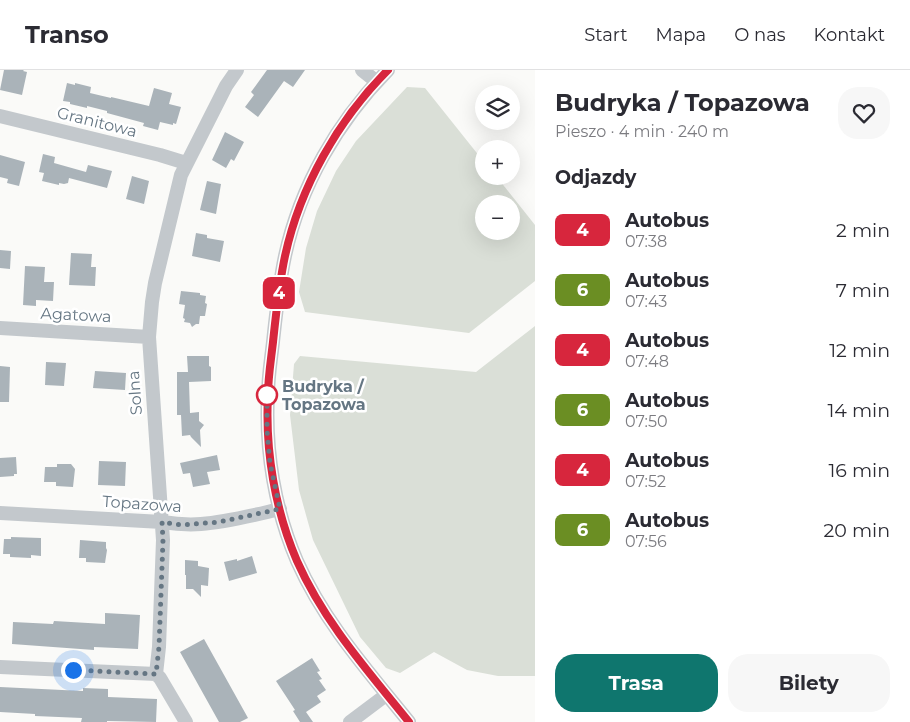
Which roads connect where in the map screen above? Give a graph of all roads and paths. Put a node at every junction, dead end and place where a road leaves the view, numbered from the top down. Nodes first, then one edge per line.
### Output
1 (237, 70) edge
2 (362, 70) edge
3 (388, 70) edge
4 (376, 82) junction
5 (0, 116) edge
6 (186, 163) junction
7 (0, 328) edge
8 (149, 337) junction
9 (280, 509) junction
10 (0, 513) edge
11 (162, 522) junction
12 (0, 666) edge
13 (156, 674) junction
14 (386, 694) junction
15 (186, 722) edge
16 (350, 722) edge
17 (409, 722) edge

1 - 6 street, Solna
2 - 4 street
3 - 4 street
4 - 9 street
5 - 6 street, Granitowa
6 - 8 street, Solna
7 - 8 street, Agatowa
8 - 11 street, Solna
9 - 11 street, Topazowa
9 - 14 street
10 - 11 street, Topazowa
11 - 13 street, Solna
12 - 13 street
13 - 15 street
14 - 16 street
14 - 17 street

